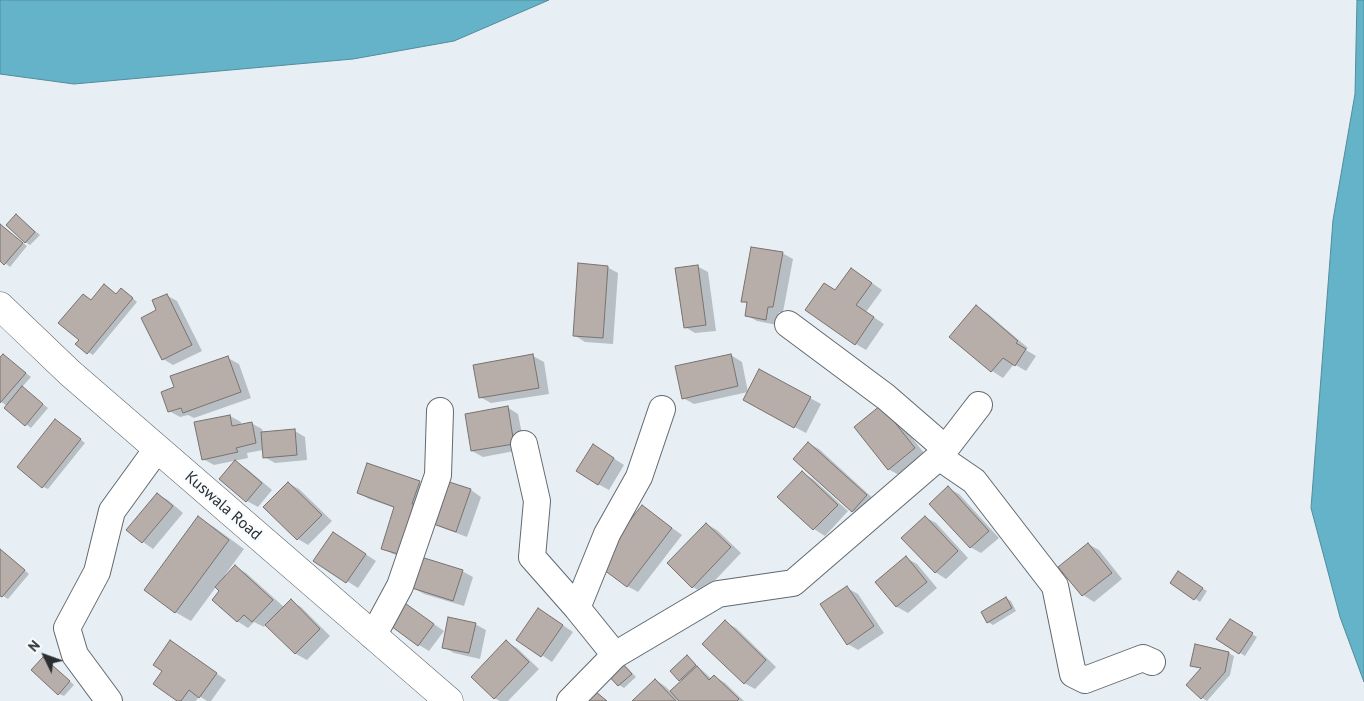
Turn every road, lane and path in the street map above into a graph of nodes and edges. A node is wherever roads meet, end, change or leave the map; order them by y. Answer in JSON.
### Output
{"nodes":[{"id":1,"x":0,"y":306,"type":"edge"},
{"id":2,"x":788,"y":324,"type":"dead end"},
{"id":3,"x":979,"y":405,"type":"dead end"},
{"id":4,"x":662,"y":409,"type":"dead end"},
{"id":5,"x":440,"y":411,"type":"dead end"},
{"id":6,"x":524,"y":444,"type":"dead end"},
{"id":7,"x":157,"y":449,"type":"junction"},
{"id":8,"x":942,"y":453,"type":"junction"},
{"id":9,"x":577,"y":608,"type":"junction"},
{"id":10,"x":374,"y":636,"type":"junction"},
{"id":11,"x":615,"y":655,"type":"junction"},
{"id":12,"x":1152,"y":662,"type":"dead end"},
{"id":13,"x":109,"y":701,"type":"edge"},
{"id":14,"x":449,"y":701,"type":"edge"},
{"id":15,"x":570,"y":701,"type":"edge"}],
"edges":[{"from":1,"to":7,"type":"street","name":"Kuswala Road"},
{"from":2,"to":8,"type":"street"},
{"from":3,"to":8,"type":"street"},
{"from":4,"to":9,"type":"street"},
{"from":5,"to":10,"type":"street"},
{"from":6,"to":9,"type":"street"},
{"from":7,"to":10,"type":"street","name":"Kuswala Road"},
{"from":7,"to":13,"type":"street"},
{"from":8,"to":11,"type":"street"},
{"from":8,"to":12,"type":"street"},
{"from":9,"to":11,"type":"street"},
{"from":10,"to":14,"type":"street","name":"Kuswala Road"},
{"from":11,"to":15,"type":"street"}]}
